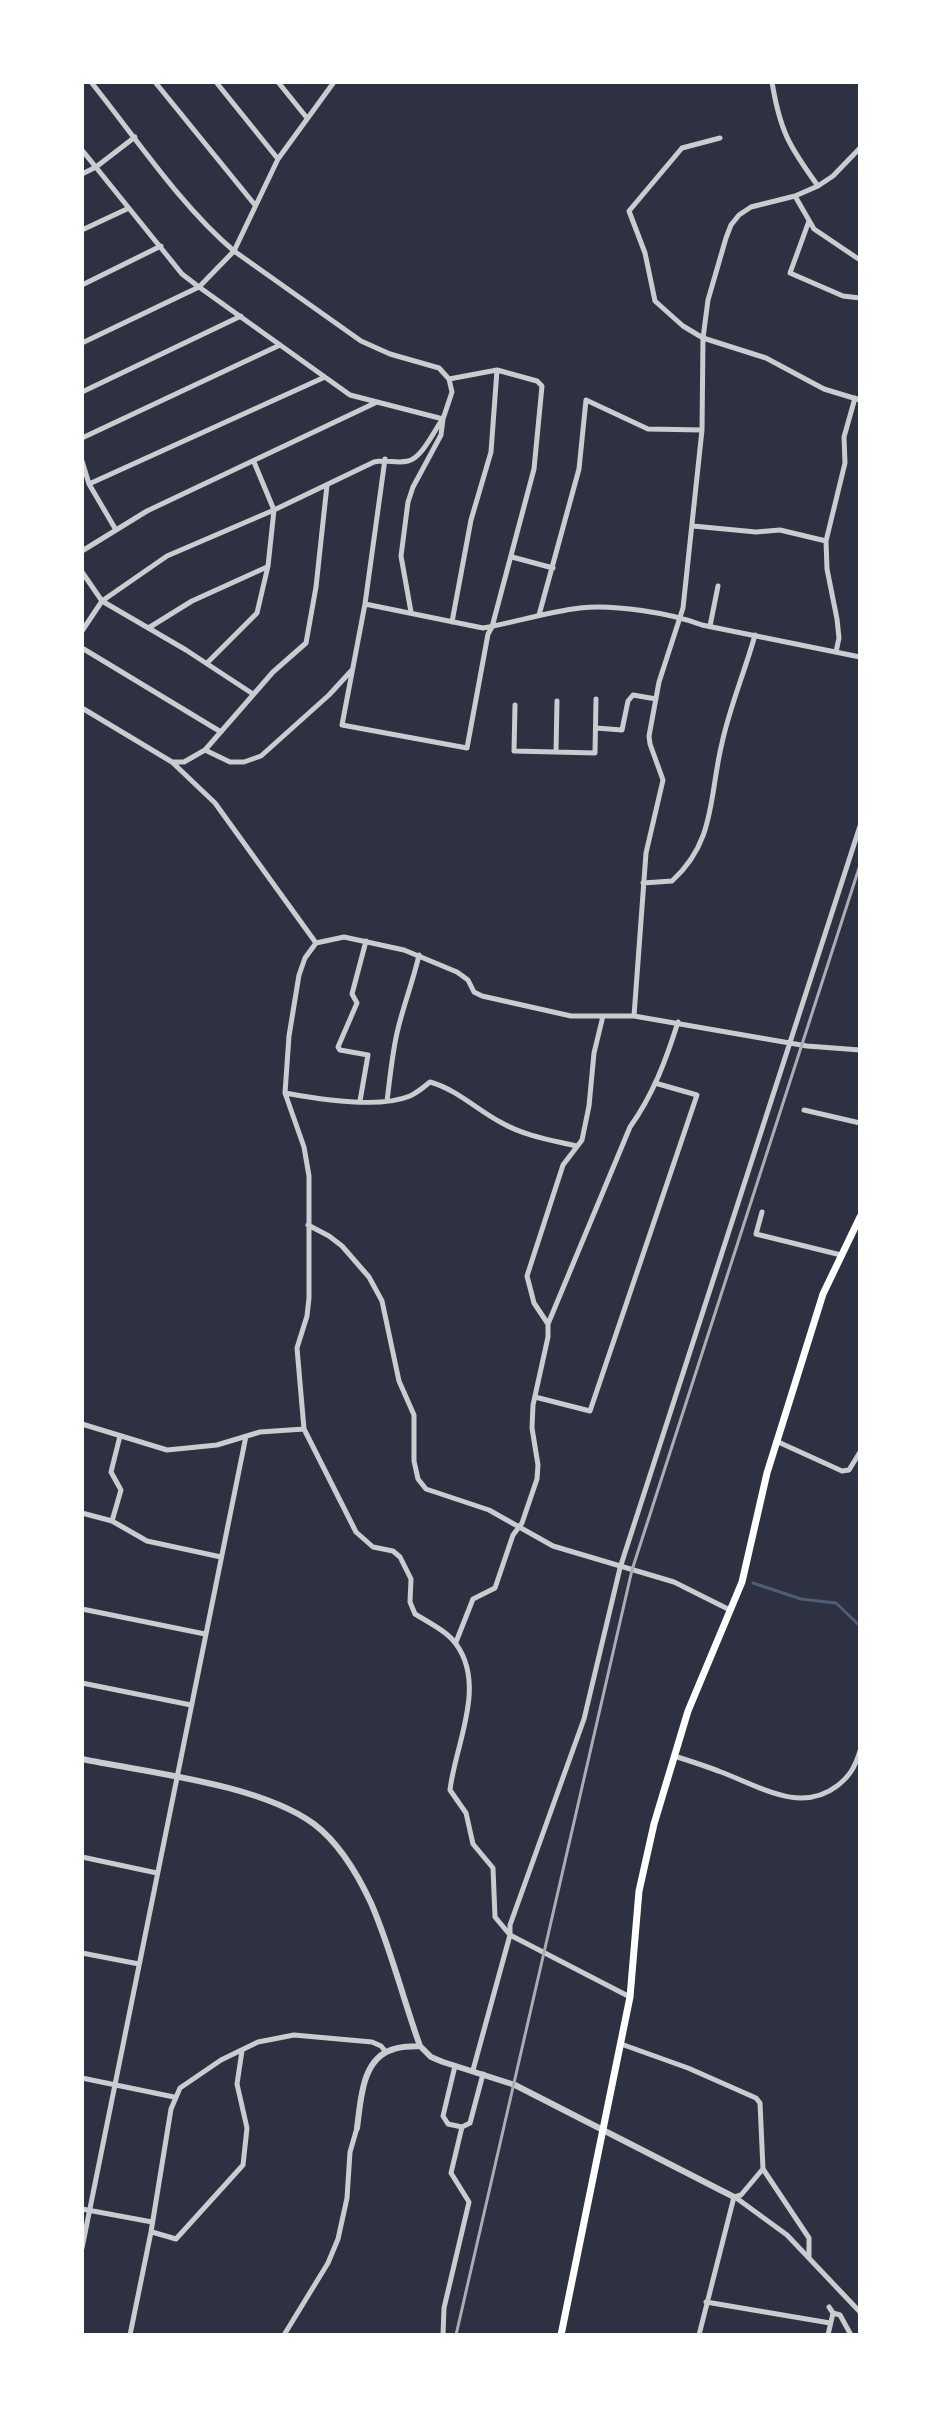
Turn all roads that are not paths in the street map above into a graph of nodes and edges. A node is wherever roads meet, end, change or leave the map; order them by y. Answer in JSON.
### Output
{"nodes":[{"id":1,"x":91,"y":82,"type":"edge"},
{"id":2,"x":155,"y":82,"type":"edge"},
{"id":3,"x":216,"y":82,"type":"edge"},
{"id":4,"x":278,"y":82,"type":"edge"},
{"id":5,"x":334,"y":82,"type":"edge"},
{"id":6,"x":772,"y":82,"type":"edge"},
{"id":7,"x":307,"y":118,"type":"junction"},
{"id":8,"x":135,"y":137,"type":"junction"},
{"id":9,"x":720,"y":138,"type":"dead end"},
{"id":10,"x":860,"y":148,"type":"edge"},
{"id":11,"x":82,"y":150,"type":"edge"},
{"id":12,"x":278,"y":159,"type":"junction"},
{"id":13,"x":96,"y":167,"type":"junction"},
{"id":14,"x":82,"y":174,"type":"edge"},
{"id":15,"x":818,"y":186,"type":"junction"},
{"id":16,"x":795,"y":196,"type":"junction"},
{"id":17,"x":255,"y":205,"type":"junction"},
{"id":18,"x":129,"y":208,"type":"junction"},
{"id":19,"x":809,"y":221,"type":"junction"},
{"id":20,"x":82,"y":230,"type":"edge"},
{"id":21,"x":161,"y":246,"type":"junction"},
{"id":22,"x":234,"y":251,"type":"junction"},
{"id":23,"x":860,"y":260,"type":"edge"},
{"id":24,"x":82,"y":285,"type":"edge"},
{"id":25,"x":199,"y":287,"type":"junction"},
{"id":26,"x":860,"y":298,"type":"edge"},
{"id":27,"x":241,"y":316,"type":"junction"},
{"id":28,"x":703,"y":338,"type":"junction"},
{"id":29,"x":82,"y":343,"type":"edge"},
{"id":30,"x":280,"y":345,"type":"junction"},
{"id":31,"x":497,"y":370,"type":"junction"},
{"id":32,"x":325,"y":377,"type":"junction"},
{"id":33,"x":449,"y":379,"type":"junction"},
{"id":34,"x":82,"y":392,"type":"edge"},
{"id":35,"x":858,"y":399,"type":"edge"},
{"id":36,"x":376,"y":403,"type":"junction"},
{"id":37,"x":443,"y":419,"type":"junction"},
{"id":38,"x":702,"y":430,"type":"junction"},
{"id":39,"x":82,"y":438,"type":"edge"},
{"id":40,"x":385,"y":459,"type":"junction"},
{"id":41,"x":82,"y":461,"type":"edge"},
{"id":42,"x":254,"y":462,"type":"junction"},
{"id":43,"x":89,"y":484,"type":"junction"},
{"id":44,"x":328,"y":484,"type":"junction"},
{"id":45,"x":274,"y":510,"type":"junction"},
{"id":46,"x":693,"y":526,"type":"junction"},
{"id":47,"x":116,"y":530,"type":"junction"},
{"id":48,"x":826,"y":541,"type":"junction"},
{"id":49,"x":82,"y":551,"type":"edge"},
{"id":50,"x":512,"y":557,"type":"junction"},
{"id":51,"x":268,"y":566,"type":"junction"},
{"id":52,"x":553,"y":568,"type":"junction"},
{"id":53,"x":82,"y":572,"type":"edge"},
{"id":54,"x":718,"y":586,"type":"dead end"},
{"id":55,"x":102,"y":601,"type":"junction"},
{"id":56,"x":365,"y":604,"type":"junction"},
{"id":57,"x":411,"y":612,"type":"junction"},
{"id":58,"x":539,"y":615,"type":"junction"},
{"id":59,"x":681,"y":617,"type":"junction"},
{"id":60,"x":452,"y":622,"type":"junction"},
{"id":61,"x":710,"y":626,"type":"junction"},
{"id":62,"x":150,"y":627,"type":"junction"},
{"id":63,"x":492,"y":627,"type":"junction"},
{"id":64,"x":82,"y":631,"type":"edge"},
{"id":65,"x":755,"y":635,"type":"junction"},
{"id":66,"x":860,"y":646,"type":"edge"},
{"id":67,"x":82,"y":648,"type":"edge"},
{"id":68,"x":836,"y":652,"type":"junction"},
{"id":69,"x":859,"y":656,"type":"edge"},
{"id":70,"x":207,"y":663,"type":"junction"},
{"id":71,"x":351,"y":670,"type":"junction"},
{"id":72,"x":253,"y":694,"type":"junction"},
{"id":73,"x":596,"y":699,"type":"dead end"},
{"id":74,"x":656,"y":699,"type":"junction"},
{"id":75,"x":557,"y":701,"type":"dead end"},
{"id":76,"x":515,"y":705,"type":"dead end"},
{"id":77,"x":82,"y":708,"type":"edge"},
{"id":78,"x":596,"y":728,"type":"junction"},
{"id":79,"x":221,"y":732,"type":"junction"},
{"id":80,"x":205,"y":750,"type":"junction"},
{"id":81,"x":556,"y":752,"type":"junction"},
{"id":82,"x":172,"y":762,"type":"junction"},
{"id":83,"x":860,"y":826,"type":"edge"},
{"id":84,"x":643,"y":883,"type":"junction"},
{"id":85,"x":366,"y":941,"type":"junction"},
{"id":86,"x":316,"y":943,"type":"junction"},
{"id":87,"x":419,"y":955,"type":"junction"},
{"id":88,"x":603,"y":1016,"type":"junction"},
{"id":89,"x":634,"y":1016,"type":"junction"},
{"id":90,"x":678,"y":1022,"type":"junction"},
{"id":91,"x":791,"y":1042,"type":"junction"},
{"id":92,"x":860,"y":1050,"type":"edge"},
{"id":93,"x":655,"y":1083,"type":"junction"},
{"id":94,"x":285,"y":1093,"type":"junction"},
{"id":95,"x":360,"y":1101,"type":"junction"},
{"id":96,"x":387,"y":1101,"type":"junction"},
{"id":97,"x":804,"y":1110,"type":"dead end"},
{"id":98,"x":860,"y":1123,"type":"edge"},
{"id":99,"x":576,"y":1146,"type":"junction"},
{"id":100,"x":762,"y":1212,"type":"dead end"},
{"id":101,"x":860,"y":1217,"type":"edge"},
{"id":102,"x":308,"y":1225,"type":"junction"},
{"id":103,"x":841,"y":1255,"type":"junction"},
{"id":104,"x":548,"y":1324,"type":"junction"},
{"id":105,"x":535,"y":1397,"type":"junction"},
{"id":106,"x":82,"y":1424,"type":"edge"},
{"id":107,"x":304,"y":1429,"type":"junction"},
{"id":108,"x":120,"y":1436,"type":"junction"},
{"id":109,"x":246,"y":1436,"type":"junction"},
{"id":110,"x":776,"y":1441,"type":"junction"},
{"id":111,"x":860,"y":1452,"type":"edge"},
{"id":112,"x":82,"y":1513,"type":"edge"},
{"id":113,"x":112,"y":1521,"type":"junction"},
{"id":114,"x":518,"y":1528,"type":"junction"},
{"id":115,"x":221,"y":1557,"type":"junction"},
{"id":116,"x":620,"y":1568,"type":"junction"},
{"id":117,"x":82,"y":1609,"type":"edge"},
{"id":118,"x":732,"y":1611,"type":"junction"},
{"id":119,"x":205,"y":1634,"type":"junction"},
{"id":120,"x":456,"y":1642,"type":"junction"},
{"id":121,"x":82,"y":1683,"type":"edge"},
{"id":122,"x":191,"y":1705,"type":"junction"},
{"id":123,"x":860,"y":1751,"type":"edge"},
{"id":124,"x":674,"y":1756,"type":"junction"},
{"id":125,"x":82,"y":1759,"type":"edge"},
{"id":126,"x":176,"y":1778,"type":"junction"},
{"id":127,"x":82,"y":1857,"type":"edge"},
{"id":128,"x":157,"y":1873,"type":"junction"},
{"id":129,"x":510,"y":1935,"type":"junction"},
{"id":130,"x":82,"y":1953,"type":"edge"},
{"id":131,"x":139,"y":1964,"type":"junction"},
{"id":132,"x":630,"y":1997,"type":"junction"},
{"id":133,"x":621,"y":2044,"type":"junction"},
{"id":134,"x":420,"y":2046,"type":"junction"},
{"id":135,"x":242,"y":2050,"type":"junction"},
{"id":136,"x":386,"y":2052,"type":"junction"},
{"id":137,"x":455,"y":2066,"type":"junction"},
{"id":138,"x":473,"y":2070,"type":"junction"},
{"id":139,"x":484,"y":2073,"type":"junction"},
{"id":140,"x":82,"y":2078,"type":"edge"},
{"id":141,"x":115,"y":2085,"type":"junction"},
{"id":142,"x":174,"y":2097,"type":"junction"},
{"id":143,"x":462,"y":2127,"type":"junction"},
{"id":144,"x":357,"y":2128,"type":"joint"},
{"id":145,"x":604,"y":2131,"type":"junction"},
{"id":146,"x":763,"y":2169,"type":"junction"},
{"id":147,"x":734,"y":2197,"type":"junction"},
{"id":148,"x":82,"y":2209,"type":"edge"},
{"id":149,"x":89,"y":2210,"type":"junction"},
{"id":150,"x":152,"y":2222,"type":"junction"},
{"id":151,"x":151,"y":2232,"type":"junction"},
{"id":152,"x":82,"y":2248,"type":"edge"},
{"id":153,"x":809,"y":2257,"type":"junction"},
{"id":154,"x":706,"y":2302,"type":"junction"},
{"id":155,"x":860,"y":2312,"type":"edge"},
{"id":156,"x":830,"y":2323,"type":"junction"},
{"id":157,"x":130,"y":2335,"type":"edge"},
{"id":158,"x":284,"y":2335,"type":"edge"},
{"id":159,"x":443,"y":2335,"type":"edge"},
{"id":160,"x":561,"y":2335,"type":"edge"},
{"id":161,"x":699,"y":2335,"type":"edge"},
{"id":162,"x":828,"y":2335,"type":"edge"},
{"id":163,"x":851,"y":2335,"type":"edge"}],
"edges":[{"from":1,"to":8,"type":"street"},
{"from":2,"to":17,"type":"street"},
{"from":3,"to":12,"type":"street"},
{"from":4,"to":7,"type":"street"},
{"from":5,"to":7,"type":"street"},
{"from":6,"to":15,"type":"street"},
{"from":7,"to":12,"type":"street"},
{"from":8,"to":13,"type":"street"},
{"from":8,"to":22,"type":"street"},
{"from":9,"to":28,"type":"street"},
{"from":10,"to":15,"type":"street"},
{"from":11,"to":13,"type":"street"},
{"from":12,"to":17,"type":"street"},
{"from":13,"to":14,"type":"street"},
{"from":13,"to":18,"type":"street"},
{"from":15,"to":16,"type":"street"},
{"from":16,"to":19,"type":"street"},
{"from":16,"to":28,"type":"street"},
{"from":17,"to":22,"type":"street"},
{"from":18,"to":20,"type":"street"},
{"from":18,"to":21,"type":"street"},
{"from":19,"to":23,"type":"street"},
{"from":19,"to":26,"type":"street"},
{"from":21,"to":24,"type":"street"},
{"from":21,"to":25,"type":"street"},
{"from":22,"to":25,"type":"street"},
{"from":22,"to":33,"type":"street"},
{"from":25,"to":27,"type":"street"},
{"from":25,"to":29,"type":"street"},
{"from":27,"to":30,"type":"street"},
{"from":27,"to":34,"type":"street"},
{"from":28,"to":35,"type":"street"},
{"from":28,"to":38,"type":"street"},
{"from":30,"to":32,"type":"street"},
{"from":30,"to":39,"type":"street"},
{"from":31,"to":33,"type":"street"},
{"from":31,"to":50,"type":"street"},
{"from":31,"to":60,"type":"street"},
{"from":32,"to":36,"type":"street"},
{"from":32,"to":43,"type":"street"},
{"from":33,"to":37,"type":"street"},
{"from":35,"to":48,"type":"street"},
{"from":36,"to":37,"type":"street"},
{"from":36,"to":42,"type":"street"},
{"from":37,"to":40,"type":"street"},
{"from":37,"to":57,"type":"street"},
{"from":38,"to":46,"type":"street"},
{"from":38,"to":52,"type":"street"},
{"from":40,"to":44,"type":"street"},
{"from":40,"to":56,"type":"street"},
{"from":41,"to":43,"type":"street"},
{"from":42,"to":45,"type":"street"},
{"from":42,"to":47,"type":"street"},
{"from":43,"to":47,"type":"street"},
{"from":44,"to":45,"type":"street"},
{"from":44,"to":72,"type":"street"},
{"from":45,"to":51,"type":"street"},
{"from":45,"to":55,"type":"street"},
{"from":46,"to":48,"type":"street"},
{"from":46,"to":59,"type":"street"},
{"from":47,"to":49,"type":"street"},
{"from":48,"to":68,"type":"street"},
{"from":50,"to":52,"type":"street"},
{"from":50,"to":63,"type":"street"},
{"from":51,"to":62,"type":"street"},
{"from":51,"to":70,"type":"street"},
{"from":52,"to":58,"type":"street"},
{"from":53,"to":55,"type":"street"},
{"from":54,"to":61,"type":"street"},
{"from":55,"to":62,"type":"street"},
{"from":55,"to":64,"type":"street"},
{"from":56,"to":57,"type":"street"},
{"from":56,"to":71,"type":"street"},
{"from":57,"to":60,"type":"street"},
{"from":58,"to":59,"type":"street"},
{"from":58,"to":63,"type":"street"},
{"from":59,"to":61,"type":"street"},
{"from":59,"to":74,"type":"street"},
{"from":60,"to":63,"type":"street"},
{"from":61,"to":65,"type":"street"},
{"from":62,"to":70,"type":"street"},
{"from":63,"to":71,"type":"street"},
{"from":65,"to":68,"type":"street"},
{"from":65,"to":84,"type":"street"},
{"from":66,"to":69,"type":"street"},
{"from":67,"to":79,"type":"street"},
{"from":68,"to":69,"type":"street"},
{"from":70,"to":72,"type":"street"},
{"from":71,"to":80,"type":"street"},
{"from":72,"to":79,"type":"street"},
{"from":73,"to":78,"type":"street"},
{"from":74,"to":78,"type":"street"},
{"from":74,"to":84,"type":"street"},
{"from":75,"to":81,"type":"street"},
{"from":76,"to":81,"type":"street"},
{"from":77,"to":82,"type":"street"},
{"from":78,"to":81,"type":"street"},
{"from":79,"to":80,"type":"street"},
{"from":80,"to":82,"type":"street"},
{"from":82,"to":86,"type":"street"},
{"from":83,"to":91,"type":"street"},
{"from":84,"to":89,"type":"street"},
{"from":85,"to":86,"type":"street"},
{"from":85,"to":87,"type":"street"},
{"from":85,"to":95,"type":"street"},
{"from":86,"to":94,"type":"street"},
{"from":87,"to":88,"type":"street"},
{"from":87,"to":96,"type":"street"},
{"from":88,"to":89,"type":"street"},
{"from":88,"to":99,"type":"street"},
{"from":89,"to":90,"type":"street"},
{"from":90,"to":91,"type":"street"},
{"from":90,"to":93,"type":"street"},
{"from":91,"to":92,"type":"street"},
{"from":91,"to":116,"type":"street"},
{"from":93,"to":104,"type":"street"},
{"from":93,"to":105,"type":"street"},
{"from":94,"to":95,"type":"street"},
{"from":94,"to":102,"type":"street"},
{"from":95,"to":96,"type":"street"},
{"from":96,"to":99,"type":"street"},
{"from":97,"to":98,"type":"street"},
{"from":99,"to":104,"type":"street"},
{"from":100,"to":103,"type":"street"},
{"from":101,"to":103,"type":"main road"},
{"from":102,"to":107,"type":"street"},
{"from":102,"to":114,"type":"street"},
{"from":103,"to":110,"type":"main road"},
{"from":104,"to":105,"type":"street"},
{"from":105,"to":114,"type":"street"},
{"from":106,"to":108,"type":"street"},
{"from":107,"to":109,"type":"street"},
{"from":107,"to":120,"type":"street"},
{"from":108,"to":109,"type":"street"},
{"from":108,"to":113,"type":"street"},
{"from":109,"to":115,"type":"street"},
{"from":110,"to":111,"type":"street"},
{"from":110,"to":118,"type":"main road"},
{"from":112,"to":113,"type":"street"},
{"from":113,"to":115,"type":"street"},
{"from":114,"to":116,"type":"street"},
{"from":114,"to":120,"type":"street"},
{"from":115,"to":119,"type":"street"},
{"from":116,"to":118,"type":"street"},
{"from":116,"to":129,"type":"street"},
{"from":117,"to":119,"type":"street"},
{"from":118,"to":124,"type":"main road"},
{"from":119,"to":122,"type":"street"},
{"from":120,"to":129,"type":"street"},
{"from":121,"to":122,"type":"street"},
{"from":122,"to":126,"type":"street"},
{"from":123,"to":124,"type":"street"},
{"from":124,"to":132,"type":"main road"},
{"from":125,"to":126,"type":"street"},
{"from":126,"to":128,"type":"street"},
{"from":126,"to":134,"type":"street"},
{"from":127,"to":128,"type":"street"},
{"from":128,"to":131,"type":"street"},
{"from":129,"to":132,"type":"street"},
{"from":129,"to":138,"type":"street"},
{"from":130,"to":131,"type":"street"},
{"from":131,"to":141,"type":"street"},
{"from":132,"to":133,"type":"main road"},
{"from":133,"to":145,"type":"main road"},
{"from":133,"to":146,"type":"street"},
{"from":134,"to":136,"type":"street"},
{"from":134,"to":137,"type":"street"},
{"from":135,"to":136,"type":"street"},
{"from":135,"to":142,"type":"street"},
{"from":135,"to":151,"type":"street"},
{"from":136,"to":144,"type":"street"},
{"from":137,"to":138,"type":"street"},
{"from":137,"to":143,"type":"street"},
{"from":138,"to":139,"type":"street"},
{"from":139,"to":143,"type":"street"},
{"from":139,"to":145,"type":"street"},
{"from":140,"to":141,"type":"street"},
{"from":141,"to":142,"type":"street"},
{"from":141,"to":149,"type":"street"},
{"from":142,"to":150,"type":"street"},
{"from":143,"to":159,"type":"street"},
{"from":144,"to":158,"type":"street"},
{"from":145,"to":147,"type":"street"},
{"from":145,"to":160,"type":"main road"},
{"from":146,"to":147,"type":"street"},
{"from":146,"to":153,"type":"street"},
{"from":147,"to":153,"type":"street"},
{"from":147,"to":154,"type":"street"},
{"from":148,"to":149,"type":"street"},
{"from":149,"to":150,"type":"street"},
{"from":149,"to":152,"type":"street"},
{"from":150,"to":151,"type":"street"},
{"from":151,"to":157,"type":"street"},
{"from":153,"to":155,"type":"street"},
{"from":154,"to":156,"type":"street"},
{"from":154,"to":161,"type":"street"},
{"from":156,"to":162,"type":"street"},
{"from":156,"to":163,"type":"street"}]}
